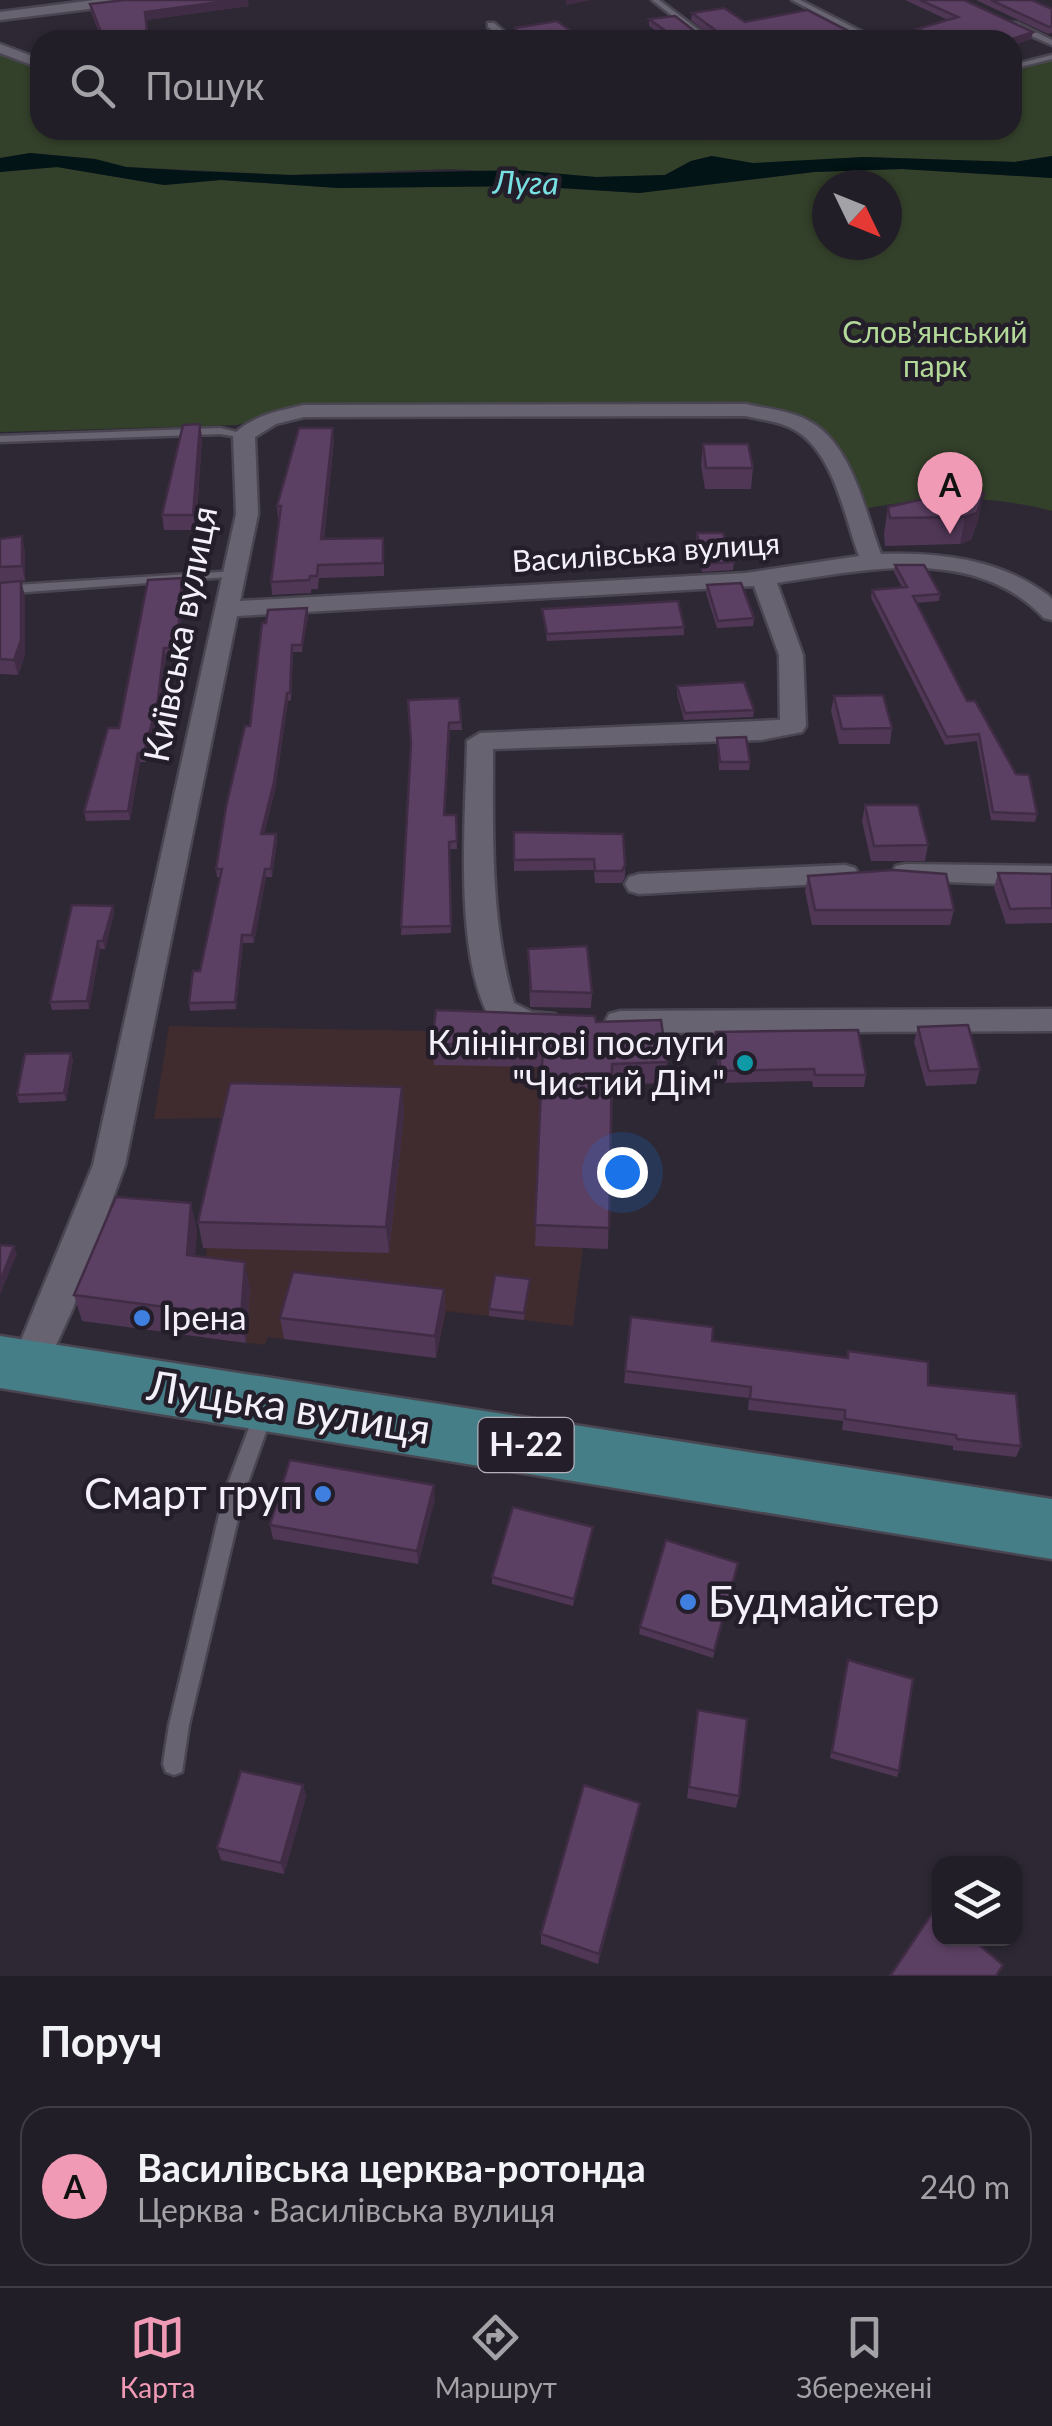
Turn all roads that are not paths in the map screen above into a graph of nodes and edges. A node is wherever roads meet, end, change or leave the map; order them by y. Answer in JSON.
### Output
{"nodes":[{"id":1,"x":129,"y":0,"type":"edge"},
{"id":2,"x":656,"y":0,"type":"edge"},
{"id":3,"x":795,"y":0,"type":"edge"},
{"id":4,"x":0,"y":16,"type":"edge"},
{"id":5,"x":1006,"y":22,"type":"edge"},
{"id":6,"x":491,"y":26,"type":"dead end"},
{"id":7,"x":496,"y":30,"type":"edge"},
{"id":8,"x":695,"y":30,"type":"edge"},
{"id":9,"x":854,"y":30,"type":"edge"},
{"id":10,"x":1052,"y":43,"type":"edge"},
{"id":11,"x":0,"y":48,"type":"edge"},
{"id":12,"x":1052,"y":58,"type":"edge"},
{"id":13,"x":30,"y":60,"type":"edge"},
{"id":14,"x":1022,"y":66,"type":"edge"},
{"id":15,"x":244,"y":435,"type":"junction"},
{"id":16,"x":0,"y":439,"type":"edge"},
{"id":17,"x":871,"y":560,"type":"junction"},
{"id":18,"x":236,"y":574,"type":"junction"},
{"id":19,"x":763,"y":578,"type":"junction"},
{"id":20,"x":0,"y":590,"type":"edge"},
{"id":21,"x":230,"y":609,"type":"junction"},
{"id":22,"x":1052,"y":614,"type":"edge"},
{"id":23,"x":1052,"y":876,"type":"edge"},
{"id":24,"x":638,"y":884,"type":"dead end"},
{"id":25,"x":1052,"y":1020,"type":"edge"},
{"id":26,"x":14,"y":1363,"type":"edge"},
{"id":27,"x":267,"y":1403,"type":"junction"},
{"id":28,"x":1052,"y":1529,"type":"edge"},
{"id":29,"x":174,"y":1764,"type":"dead end"}],
"edges":[{"from":1,"to":4,"type":"street"},
{"from":2,"to":8,"type":"lane"},
{"from":3,"to":9,"type":"lane"},
{"from":5,"to":10,"type":"lane"},
{"from":6,"to":7,"type":"lane"},
{"from":11,"to":13,"type":"street"},
{"from":12,"to":14,"type":"lane"},
{"from":15,"to":16,"type":"lane"},
{"from":15,"to":17,"type":"street"},
{"from":15,"to":18,"type":"street","name":"Київська вулиця"},
{"from":17,"to":19,"type":"street","name":"Василівська вулиця"},
{"from":17,"to":22,"type":"street","name":"Василівська вулиця"},
{"from":18,"to":20,"type":"lane"},
{"from":18,"to":21,"type":"street","name":"Київська вулиця"},
{"from":19,"to":21,"type":"street","name":"Василівська вулиця"},
{"from":19,"to":25,"type":"street"},
{"from":21,"to":26,"type":"street","name":"Київська вулиця"},
{"from":23,"to":24,"type":"street"},
{"from":26,"to":27,"type":"main road","name":"Луцька вулиця","number":"Н-22"},
{"from":27,"to":28,"type":"main road","name":"Луцька вулиця","number":"Н-22"},
{"from":27,"to":29,"type":"lane"}]}
